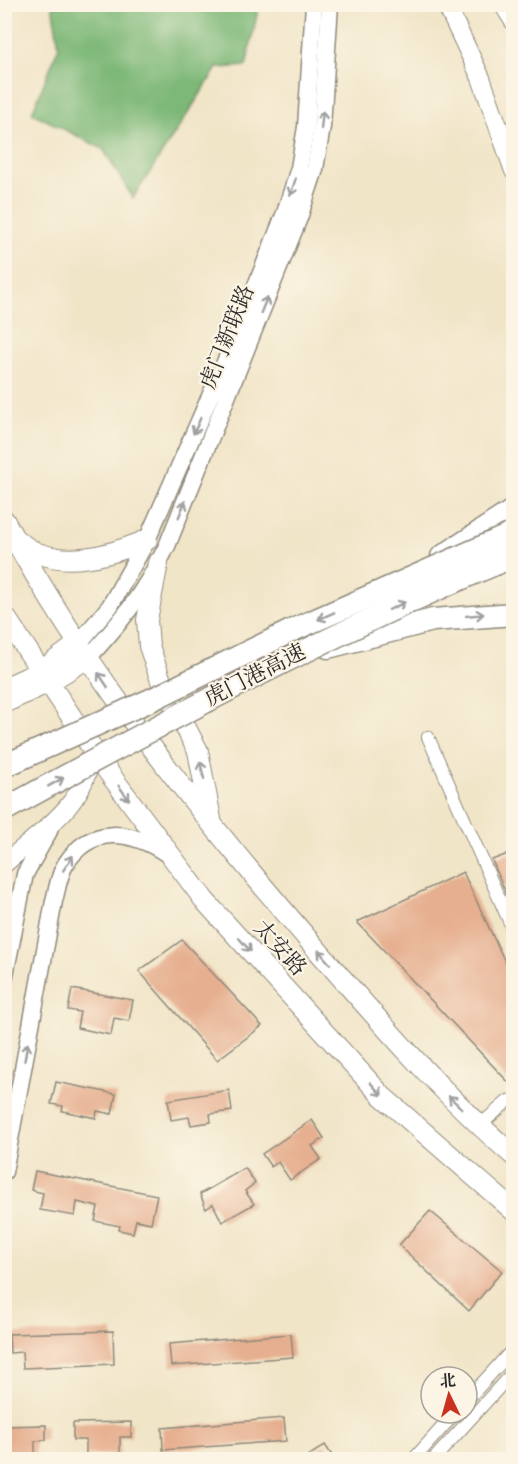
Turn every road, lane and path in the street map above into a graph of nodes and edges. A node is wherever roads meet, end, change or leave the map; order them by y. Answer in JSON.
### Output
{"nodes":[{"id":1,"x":314,"y":4,"type":"edge"},
{"id":2,"x":330,"y":4,"type":"edge"},
{"id":3,"x":446,"y":4,"type":"edge"},
{"id":4,"x":504,"y":4,"type":"edge"},
{"id":5,"x":513,"y":20,"type":"edge"},
{"id":6,"x":513,"y":171,"type":"edge"},
{"id":7,"x":513,"y":510,"type":"edge"},
{"id":8,"x":4,"y":520,"type":"edge"},
{"id":9,"x":513,"y":533,"type":"edge"},
{"id":10,"x":15,"y":540,"type":"junction"},
{"id":11,"x":147,"y":540,"type":"junction"},
{"id":12,"x":513,"y":556,"type":"edge"},
{"id":13,"x":159,"y":563,"type":"junction"},
{"id":14,"x":398,"y":583,"type":"junction"},
{"id":15,"x":513,"y":614,"type":"edge"},
{"id":16,"x":4,"y":615,"type":"edge"},
{"id":17,"x":83,"y":651,"type":"junction"},
{"id":18,"x":275,"y":664,"type":"junction"},
{"id":19,"x":45,"y":676,"type":"junction"},
{"id":20,"x":4,"y":688,"type":"edge"},
{"id":21,"x":4,"y":703,"type":"edge"},
{"id":22,"x":428,"y":737,"type":"dead end"},
{"id":23,"x":90,"y":745,"type":"junction"},
{"id":24,"x":4,"y":766,"type":"edge"},
{"id":25,"x":4,"y":810,"type":"edge"},
{"id":26,"x":62,"y":814,"type":"junction"},
{"id":27,"x":215,"y":827,"type":"junction"},
{"id":28,"x":172,"y":857,"type":"junction"},
{"id":29,"x":4,"y":864,"type":"edge"},
{"id":30,"x":513,"y":932,"type":"edge"},
{"id":31,"x":4,"y":980,"type":"edge"},
{"id":32,"x":513,"y":1100,"type":"edge"},
{"id":33,"x":479,"y":1126,"type":"junction"},
{"id":34,"x":513,"y":1156,"type":"edge"},
{"id":35,"x":4,"y":1172,"type":"edge"},
{"id":36,"x":513,"y":1211,"type":"edge"},
{"id":37,"x":513,"y":1348,"type":"edge"},
{"id":38,"x":513,"y":1371,"type":"edge"},
{"id":39,"x":479,"y":1386,"type":"edge"},
{"id":40,"x":444,"y":1425,"type":"edge"},
{"id":41,"x":413,"y":1460,"type":"edge"},
{"id":42,"x":433,"y":1460,"type":"edge"}],
"edges":[{"from":1,"to":11,"type":"street","name":"虎门新联路","one_way":true},
{"from":13,"to":2,"type":"street","name":"虎门新联路","one_way":true},
{"from":3,"to":6,"type":"main road"},
{"from":4,"to":5,"type":"main road"},
{"from":7,"to":14,"type":"highway","bridge":true},
{"from":8,"to":10,"type":"main road","name":"太安路"},
{"from":9,"to":14,"type":"highway","name":"虎门港高速","bridge":true},
{"from":10,"to":11,"type":"main road"},
{"from":10,"to":17,"type":"main road","name":"太安路"},
{"from":11,"to":17,"type":"street","name":"虎门新联路"},
{"from":18,"to":12,"type":"highway","name":"虎门港高速","one_way":true,"bridge":true},
{"from":13,"to":17,"type":"street","name":"虎门新联路"},
{"from":27,"to":13,"type":"main road","one_way":true},
{"from":14,"to":24,"type":"highway","name":"虎门港高速","one_way":true,"bridge":true},
{"from":18,"to":15,"type":"highway","one_way":true,"bridge":true},
{"from":16,"to":19,"type":"main road","name":"太安路"},
{"from":17,"to":19,"type":"main road"},
{"from":27,"to":17,"type":"main road","name":"太安路","one_way":true},
{"from":25,"to":18,"type":"highway","name":"虎门港高速","one_way":true,"bridge":true},
{"from":19,"to":20,"type":"main road"},
{"from":19,"to":21,"type":"main road"},
{"from":19,"to":23,"type":"main road","name":"太安路"},
{"from":22,"to":30,"type":"street"},
{"from":23,"to":26,"type":"main road"},
{"from":23,"to":28,"type":"main road","name":"太安路","one_way":true},
{"from":26,"to":29,"type":"main road"},
{"from":26,"to":31,"type":"street"},
{"from":33,"to":27,"type":"main road","name":"太安路","one_way":true},
{"from":35,"to":28,"type":"street","one_way":true},
{"from":28,"to":36,"type":"main road","name":"太安路","one_way":true},
{"from":32,"to":33,"type":"street"},
{"from":33,"to":34,"type":"main road","name":"太安路"},
{"from":37,"to":39,"type":"street"},
{"from":38,"to":42,"type":"street"},
{"from":40,"to":41,"type":"street"}]}
